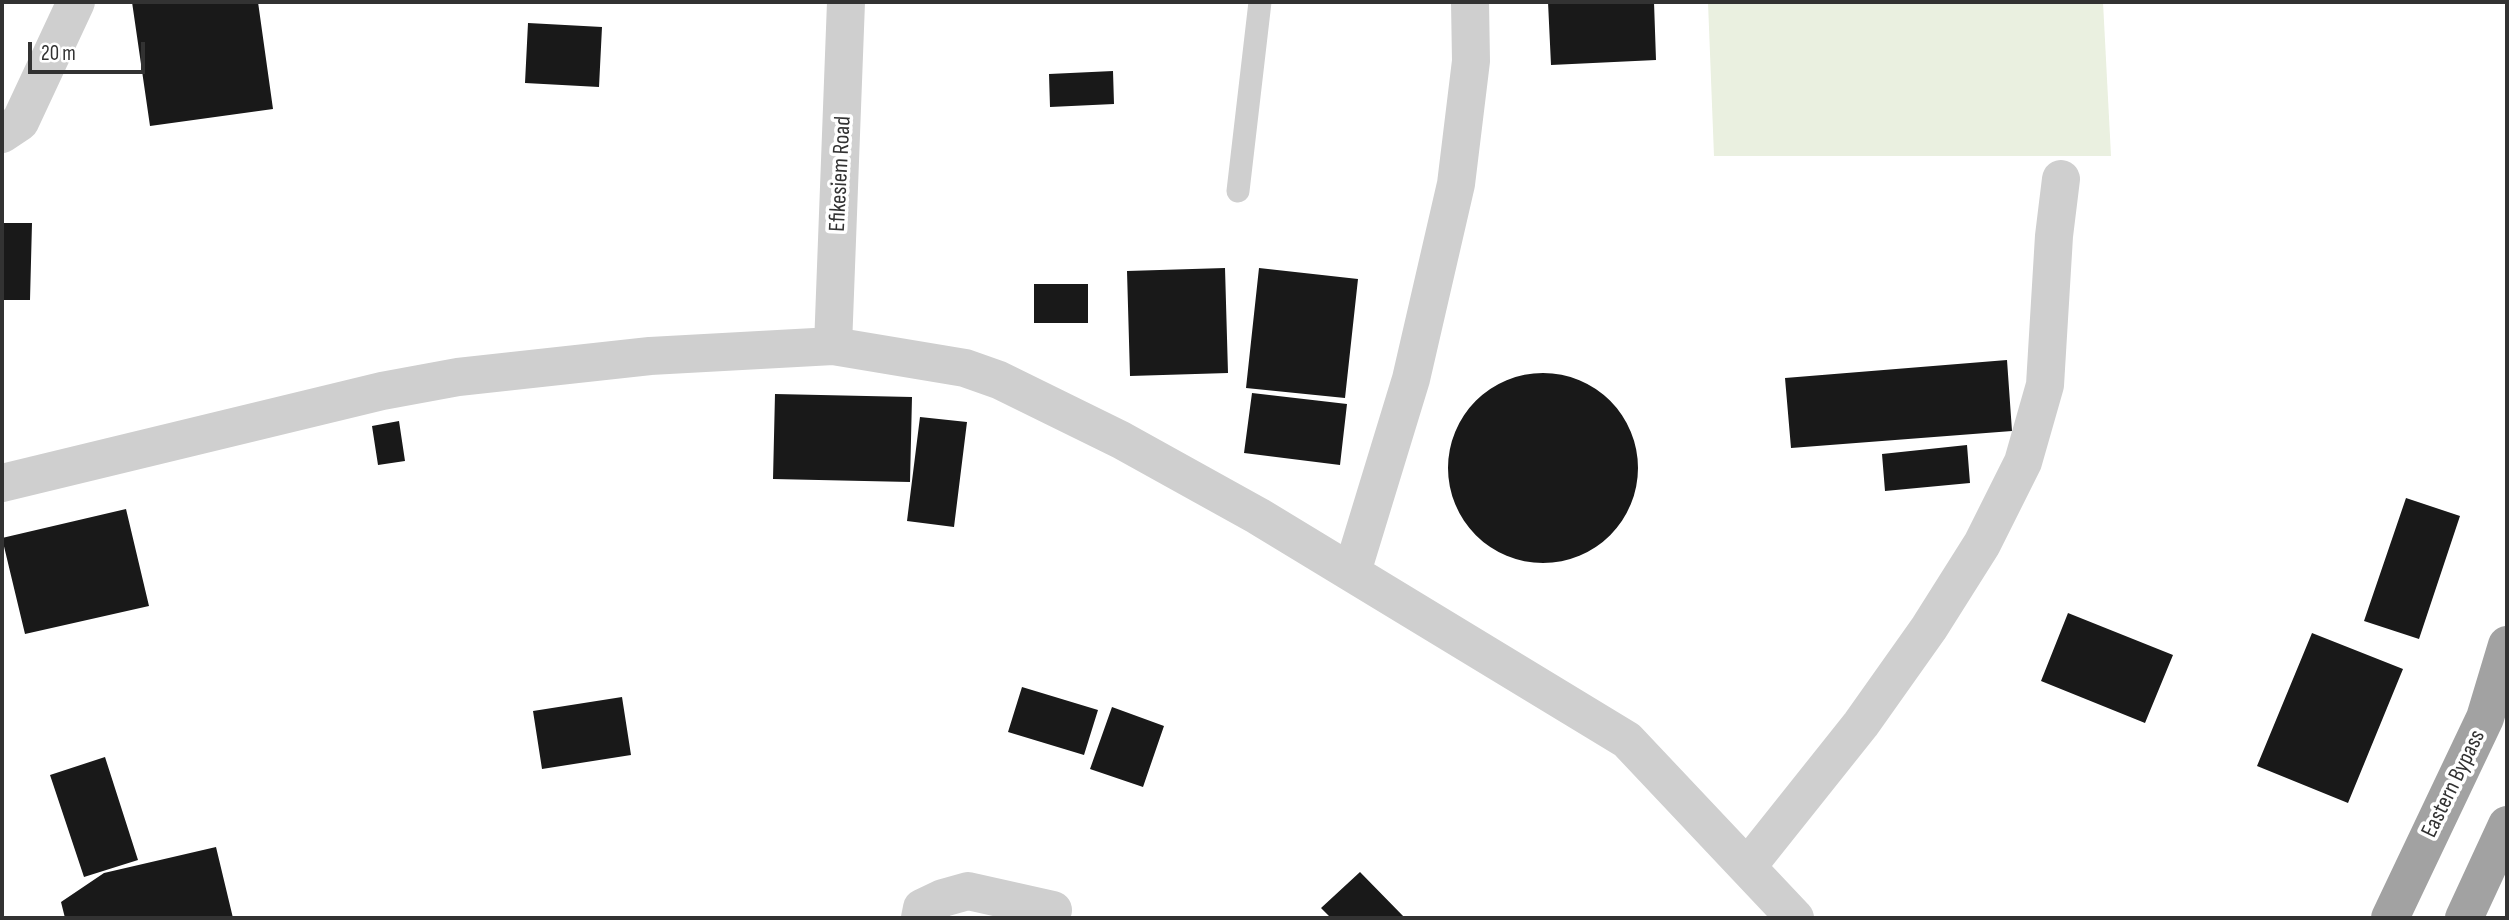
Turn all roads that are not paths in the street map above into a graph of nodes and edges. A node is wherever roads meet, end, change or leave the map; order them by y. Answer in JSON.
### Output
{"nodes":[{"id":1,"x":76,"y":2,"type":"edge"},
{"id":2,"x":846,"y":2,"type":"edge"},
{"id":3,"x":1260,"y":2,"type":"edge"},
{"id":4,"x":1470,"y":2,"type":"edge"},
{"id":5,"x":2,"y":134,"type":"edge"},
{"id":6,"x":2061,"y":179,"type":"dead end"},
{"id":7,"x":1238,"y":191,"type":"dead end"},
{"id":8,"x":833,"y":346,"type":"junction"},
{"id":9,"x":2,"y":483,"type":"edge"},
{"id":10,"x":1352,"y":572,"type":"junction"},
{"id":11,"x":2507,"y":645,"type":"edge"},
{"id":12,"x":2507,"y":825,"type":"edge"},
{"id":13,"x":1747,"y":867,"type":"junction"},
{"id":14,"x":1053,"y":910,"type":"dead end"},
{"id":15,"x":920,"y":918,"type":"edge"},
{"id":16,"x":1795,"y":918,"type":"edge"},
{"id":17,"x":2390,"y":918,"type":"edge"},
{"id":18,"x":2463,"y":918,"type":"edge"}],
"edges":[{"from":1,"to":5,"type":"street"},
{"from":2,"to":8,"type":"street","name":"Efikesiem Road"},
{"from":3,"to":7,"type":"lane"},
{"from":4,"to":10,"type":"street"},
{"from":6,"to":13,"type":"street"},
{"from":8,"to":9,"type":"street"},
{"from":8,"to":10,"type":"street"},
{"from":10,"to":13,"type":"street"},
{"from":11,"to":17,"type":"highway","name":"Eastern Bypass"},
{"from":12,"to":18,"type":"highway"},
{"from":13,"to":16,"type":"street"},
{"from":14,"to":15,"type":"street"}]}
